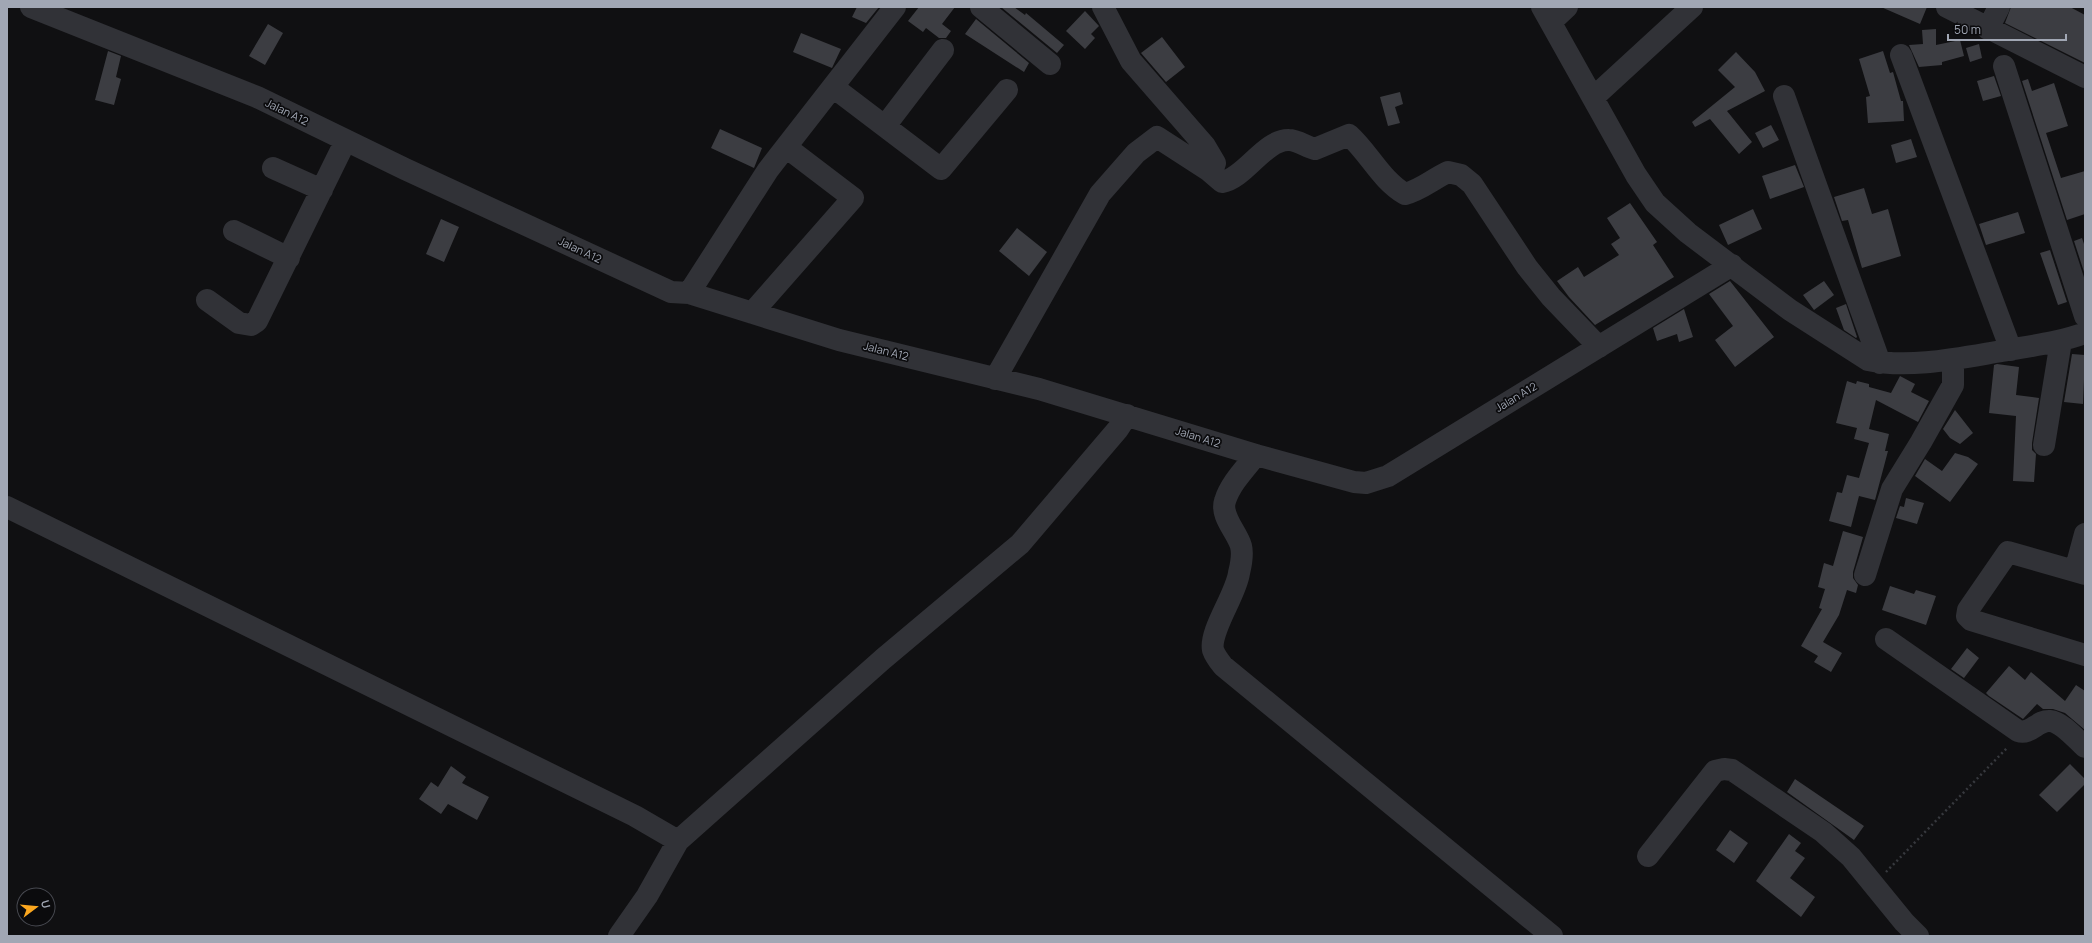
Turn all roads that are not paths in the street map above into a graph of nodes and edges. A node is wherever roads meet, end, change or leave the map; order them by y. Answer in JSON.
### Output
{"nodes":[{"id":1,"x":31,"y":7,"type":"edge"},
{"id":2,"x":895,"y":7,"type":"edge"},
{"id":3,"x":982,"y":7,"type":"edge"},
{"id":4,"x":1103,"y":7,"type":"edge"},
{"id":5,"x":1566,"y":7,"type":"edge"},
{"id":6,"x":1692,"y":7,"type":"edge"},
{"id":7,"x":1946,"y":7,"type":"edge"},
{"id":8,"x":1999,"y":7,"type":"edge"},
{"id":9,"x":1546,"y":15,"type":"edge"},
{"id":10,"x":1988,"y":29,"type":"junction"},
{"id":11,"x":944,"y":50,"type":"dead end"},
{"id":12,"x":1901,"y":55,"type":"dead end"},
{"id":13,"x":1050,"y":64,"type":"dead end"},
{"id":14,"x":2004,"y":66,"type":"dead end"},
{"id":15,"x":2085,"y":78,"type":"edge"},
{"id":16,"x":833,"y":87,"type":"junction"},
{"id":17,"x":1007,"y":90,"type":"dead end"},
{"id":18,"x":1784,"y":96,"type":"dead end"},
{"id":19,"x":1594,"y":97,"type":"junction"},
{"id":20,"x":885,"y":126,"type":"junction"},
{"id":21,"x":346,"y":140,"type":"junction"},
{"id":22,"x":786,"y":147,"type":"junction"},
{"id":23,"x":273,"y":168,"type":"dead end"},
{"id":24,"x":1208,"y":170,"type":"junction"},
{"id":25,"x":322,"y":190,"type":"junction"},
{"id":26,"x":234,"y":232,"type":"dead end"},
{"id":27,"x":289,"y":258,"type":"junction"},
{"id":28,"x":1732,"y":265,"type":"junction"},
{"id":29,"x":689,"y":292,"type":"junction"},
{"id":30,"x":207,"y":300,"type":"dead end"},
{"id":31,"x":752,"y":313,"type":"junction"},
{"id":32,"x":2085,"y":316,"type":"edge"},
{"id":33,"x":2085,"y":333,"type":"edge"},
{"id":34,"x":2061,"y":341,"type":"junction"},
{"id":35,"x":1599,"y":347,"type":"junction"},
{"id":36,"x":2011,"y":350,"type":"junction"},
{"id":37,"x":1953,"y":360,"type":"junction"},
{"id":38,"x":1880,"y":363,"type":"junction"},
{"id":39,"x":995,"y":379,"type":"junction"},
{"id":40,"x":1127,"y":415,"type":"junction"},
{"id":41,"x":2044,"y":445,"type":"dead end"},
{"id":42,"x":1256,"y":455,"type":"junction"},
{"id":43,"x":7,"y":508,"type":"edge"},
{"id":44,"x":2085,"y":534,"type":"edge"},
{"id":45,"x":2080,"y":573,"type":"edge"},
{"id":46,"x":1865,"y":575,"type":"dead end"},
{"id":47,"x":1886,"y":639,"type":"dead end"},
{"id":48,"x":2085,"y":655,"type":"edge"},
{"id":49,"x":2085,"y":747,"type":"edge"},
{"id":50,"x":678,"y":841,"type":"junction"},
{"id":51,"x":1648,"y":856,"type":"dead end"},
{"id":52,"x":619,"y":936,"type":"edge"},
{"id":53,"x":1552,"y":936,"type":"edge"},
{"id":54,"x":1918,"y":936,"type":"edge"}],
"edges":[{"from":1,"to":21,"type":"street","name":"Jalan A12"},
{"from":2,"to":16,"type":"street"},
{"from":3,"to":13,"type":"street"},
{"from":4,"to":24,"type":"street"},
{"from":5,"to":9,"type":"street"},
{"from":6,"to":19,"type":"street"},
{"from":7,"to":10,"type":"street"},
{"from":8,"to":10,"type":"street"},
{"from":9,"to":19,"type":"street"},
{"from":10,"to":15,"type":"street"},
{"from":11,"to":20,"type":"street"},
{"from":12,"to":36,"type":"street"},
{"from":14,"to":32,"type":"street"},
{"from":16,"to":20,"type":"street"},
{"from":16,"to":22,"type":"street"},
{"from":17,"to":20,"type":"street"},
{"from":18,"to":38,"type":"street"},
{"from":19,"to":28,"type":"street"},
{"from":21,"to":25,"type":"street"},
{"from":21,"to":29,"type":"street","name":"Jalan A12"},
{"from":22,"to":29,"type":"street"},
{"from":22,"to":31,"type":"street"},
{"from":23,"to":25,"type":"street"},
{"from":24,"to":35,"type":"street"},
{"from":24,"to":39,"type":"street"},
{"from":25,"to":27,"type":"street"},
{"from":26,"to":27,"type":"street"},
{"from":27,"to":30,"type":"street"},
{"from":28,"to":35,"type":"street","name":"Jalan A12"},
{"from":28,"to":38,"type":"street"},
{"from":29,"to":31,"type":"street","name":"Jalan A12"},
{"from":31,"to":39,"type":"street","name":"Jalan A12"},
{"from":33,"to":34,"type":"street"},
{"from":34,"to":36,"type":"street"},
{"from":34,"to":41,"type":"street"},
{"from":35,"to":42,"type":"street","name":"Jalan A12"},
{"from":36,"to":37,"type":"street"},
{"from":37,"to":38,"type":"street"},
{"from":37,"to":46,"type":"street"},
{"from":39,"to":40,"type":"street","name":"Jalan A12"},
{"from":40,"to":42,"type":"street","name":"Jalan A12"},
{"from":40,"to":50,"type":"street"},
{"from":42,"to":53,"type":"street"},
{"from":43,"to":50,"type":"street"},
{"from":44,"to":45,"type":"street"},
{"from":45,"to":48,"type":"street"},
{"from":47,"to":49,"type":"street"},
{"from":50,"to":52,"type":"street"},
{"from":51,"to":54,"type":"street"}]}
